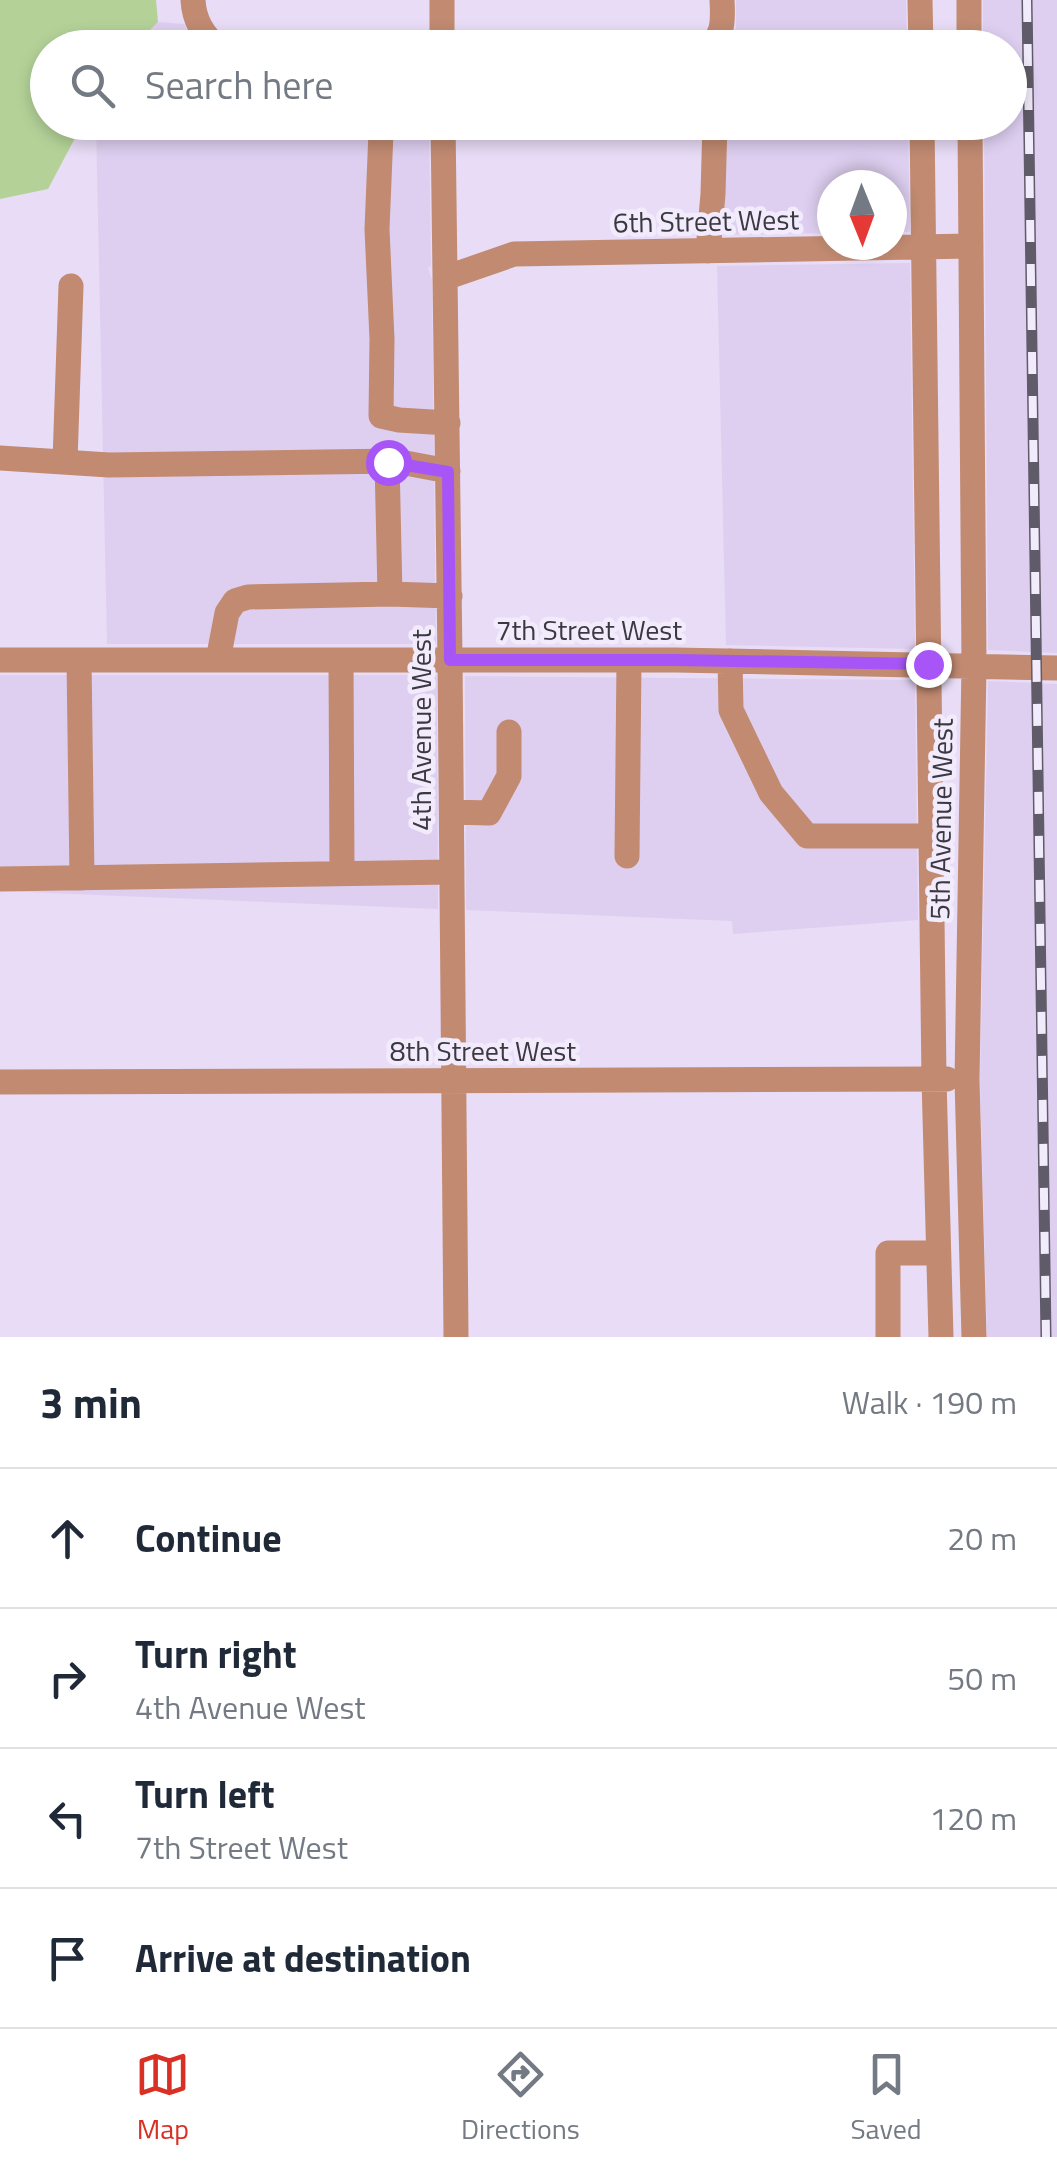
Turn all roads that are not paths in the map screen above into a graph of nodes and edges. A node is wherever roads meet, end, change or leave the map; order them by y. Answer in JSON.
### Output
{"nodes":[{"id":1,"x":193,"y":0,"type":"edge"},
{"id":2,"x":442,"y":0,"type":"edge"},
{"id":3,"x":722,"y":0,"type":"edge"},
{"id":4,"x":920,"y":0,"type":"edge"},
{"id":5,"x":969,"y":0,"type":"edge"},
{"id":6,"x":202,"y":30,"type":"edge"},
{"id":7,"x":442,"y":30,"type":"edge"},
{"id":8,"x":720,"y":30,"type":"edge"},
{"id":9,"x":921,"y":30,"type":"edge"},
{"id":10,"x":970,"y":30,"type":"edge"},
{"id":11,"x":381,"y":140,"type":"edge"},
{"id":12,"x":443,"y":140,"type":"edge"},
{"id":13,"x":714,"y":140,"type":"edge"},
{"id":14,"x":922,"y":140,"type":"edge"},
{"id":15,"x":970,"y":140,"type":"edge"},
{"id":16,"x":971,"y":246,"type":"junction"},
{"id":17,"x":924,"y":247,"type":"junction"},
{"id":18,"x":708,"y":250,"type":"junction"},
{"id":19,"x":446,"y":278,"type":"junction"},
{"id":20,"x":71,"y":286,"type":"dead end"},
{"id":21,"x":448,"y":423,"type":"junction"},
{"id":22,"x":0,"y":458,"type":"edge"},
{"id":23,"x":65,"y":461,"type":"junction"},
{"id":24,"x":388,"y":462,"type":"junction"},
{"id":25,"x":448,"y":472,"type":"junction"},
{"id":26,"x":390,"y":594,"type":"junction"},
{"id":27,"x":450,"y":596,"type":"junction"},
{"id":28,"x":0,"y":660,"type":"edge"},
{"id":29,"x":79,"y":660,"type":"junction"},
{"id":30,"x":218,"y":660,"type":"junction"},
{"id":31,"x":341,"y":660,"type":"junction"},
{"id":32,"x":450,"y":660,"type":"junction"},
{"id":33,"x":629,"y":661,"type":"junction"},
{"id":34,"x":730,"y":661,"type":"junction"},
{"id":35,"x":928,"y":664,"type":"junction"},
{"id":36,"x":974,"y":665,"type":"junction"},
{"id":37,"x":1057,"y":668,"type":"edge"},
{"id":38,"x":509,"y":732,"type":"dead end"},
{"id":39,"x":452,"y":812,"type":"junction"},
{"id":40,"x":931,"y":836,"type":"junction"},
{"id":41,"x":628,"y":856,"type":"dead end"},
{"id":42,"x":342,"y":872,"type":"junction"},
{"id":43,"x":452,"y":872,"type":"junction"},
{"id":44,"x":82,"y":878,"type":"junction"},
{"id":45,"x":0,"y":880,"type":"edge"},
{"id":46,"x":934,"y":1079,"type":"junction"},
{"id":47,"x":966,"y":1080,"type":"junction"},
{"id":48,"x":0,"y":1082,"type":"edge"},
{"id":49,"x":453,"y":1082,"type":"junction"},
{"id":50,"x":938,"y":1252,"type":"junction"},
{"id":51,"x":456,"y":1337,"type":"edge"},
{"id":52,"x":888,"y":1337,"type":"edge"},
{"id":53,"x":941,"y":1337,"type":"edge"},
{"id":54,"x":974,"y":1337,"type":"edge"}],
"edges":[{"from":1,"to":6,"type":"street"},
{"from":2,"to":7,"type":"street"},
{"from":3,"to":8,"type":"street"},
{"from":4,"to":9,"type":"street"},
{"from":5,"to":10,"type":"street"},
{"from":11,"to":21,"type":"street"},
{"from":12,"to":19,"type":"street","name":"4th Avenue West"},
{"from":13,"to":18,"type":"street"},
{"from":14,"to":17,"type":"street","name":"5th Avenue West"},
{"from":15,"to":16,"type":"street","name":"5th Avenue West"},
{"from":16,"to":17,"type":"street","name":"6th Street West"},
{"from":16,"to":36,"type":"street","name":"5th Avenue West"},
{"from":17,"to":18,"type":"street","name":"6th Street West"},
{"from":17,"to":35,"type":"street","name":"5th Avenue West"},
{"from":18,"to":19,"type":"street","name":"6th Street West"},
{"from":19,"to":21,"type":"street","name":"4th Avenue West"},
{"from":20,"to":23,"type":"street"},
{"from":21,"to":25,"type":"street","name":"4th Avenue West"},
{"from":22,"to":23,"type":"street"},
{"from":23,"to":24,"type":"street"},
{"from":24,"to":25,"type":"street"},
{"from":24,"to":26,"type":"street"},
{"from":25,"to":27,"type":"street","name":"4th Avenue West"},
{"from":26,"to":27,"type":"street"},
{"from":26,"to":30,"type":"street"},
{"from":27,"to":32,"type":"street","name":"4th Avenue West"},
{"from":28,"to":29,"type":"street","name":"7th Street West"},
{"from":29,"to":30,"type":"street","name":"7th Street West"},
{"from":29,"to":44,"type":"street"},
{"from":30,"to":31,"type":"street","name":"7th Street West"},
{"from":31,"to":32,"type":"street","name":"7th Street West"},
{"from":31,"to":42,"type":"street"},
{"from":32,"to":33,"type":"street","name":"7th Street West"},
{"from":32,"to":39,"type":"street","name":"4th Avenue West"},
{"from":33,"to":34,"type":"street","name":"7th Street West"},
{"from":33,"to":41,"type":"street"},
{"from":34,"to":35,"type":"street","name":"7th Street West"},
{"from":34,"to":40,"type":"street"},
{"from":35,"to":36,"type":"street","name":"7th Street West"},
{"from":35,"to":40,"type":"street","name":"5th Avenue West"},
{"from":36,"to":37,"type":"street","name":"7th Street West"},
{"from":36,"to":47,"type":"street","name":"5th Avenue West"},
{"from":38,"to":39,"type":"street"},
{"from":39,"to":43,"type":"street","name":"4th Avenue West"},
{"from":40,"to":46,"type":"street","name":"5th Avenue West"},
{"from":42,"to":43,"type":"street"},
{"from":42,"to":44,"type":"street"},
{"from":43,"to":49,"type":"street","name":"4th Avenue West"},
{"from":44,"to":45,"type":"street"},
{"from":46,"to":47,"type":"street","name":"8th Street West"},
{"from":46,"to":49,"type":"street","name":"8th Street West"},
{"from":46,"to":50,"type":"street","name":"5th Avenue West"},
{"from":47,"to":54,"type":"street","name":"5th Avenue West"},
{"from":48,"to":49,"type":"street","name":"8th Street West"},
{"from":49,"to":51,"type":"street","name":"4th Avenue West"},
{"from":50,"to":52,"type":"street"},
{"from":50,"to":53,"type":"street","name":"5th Avenue West"}]}
